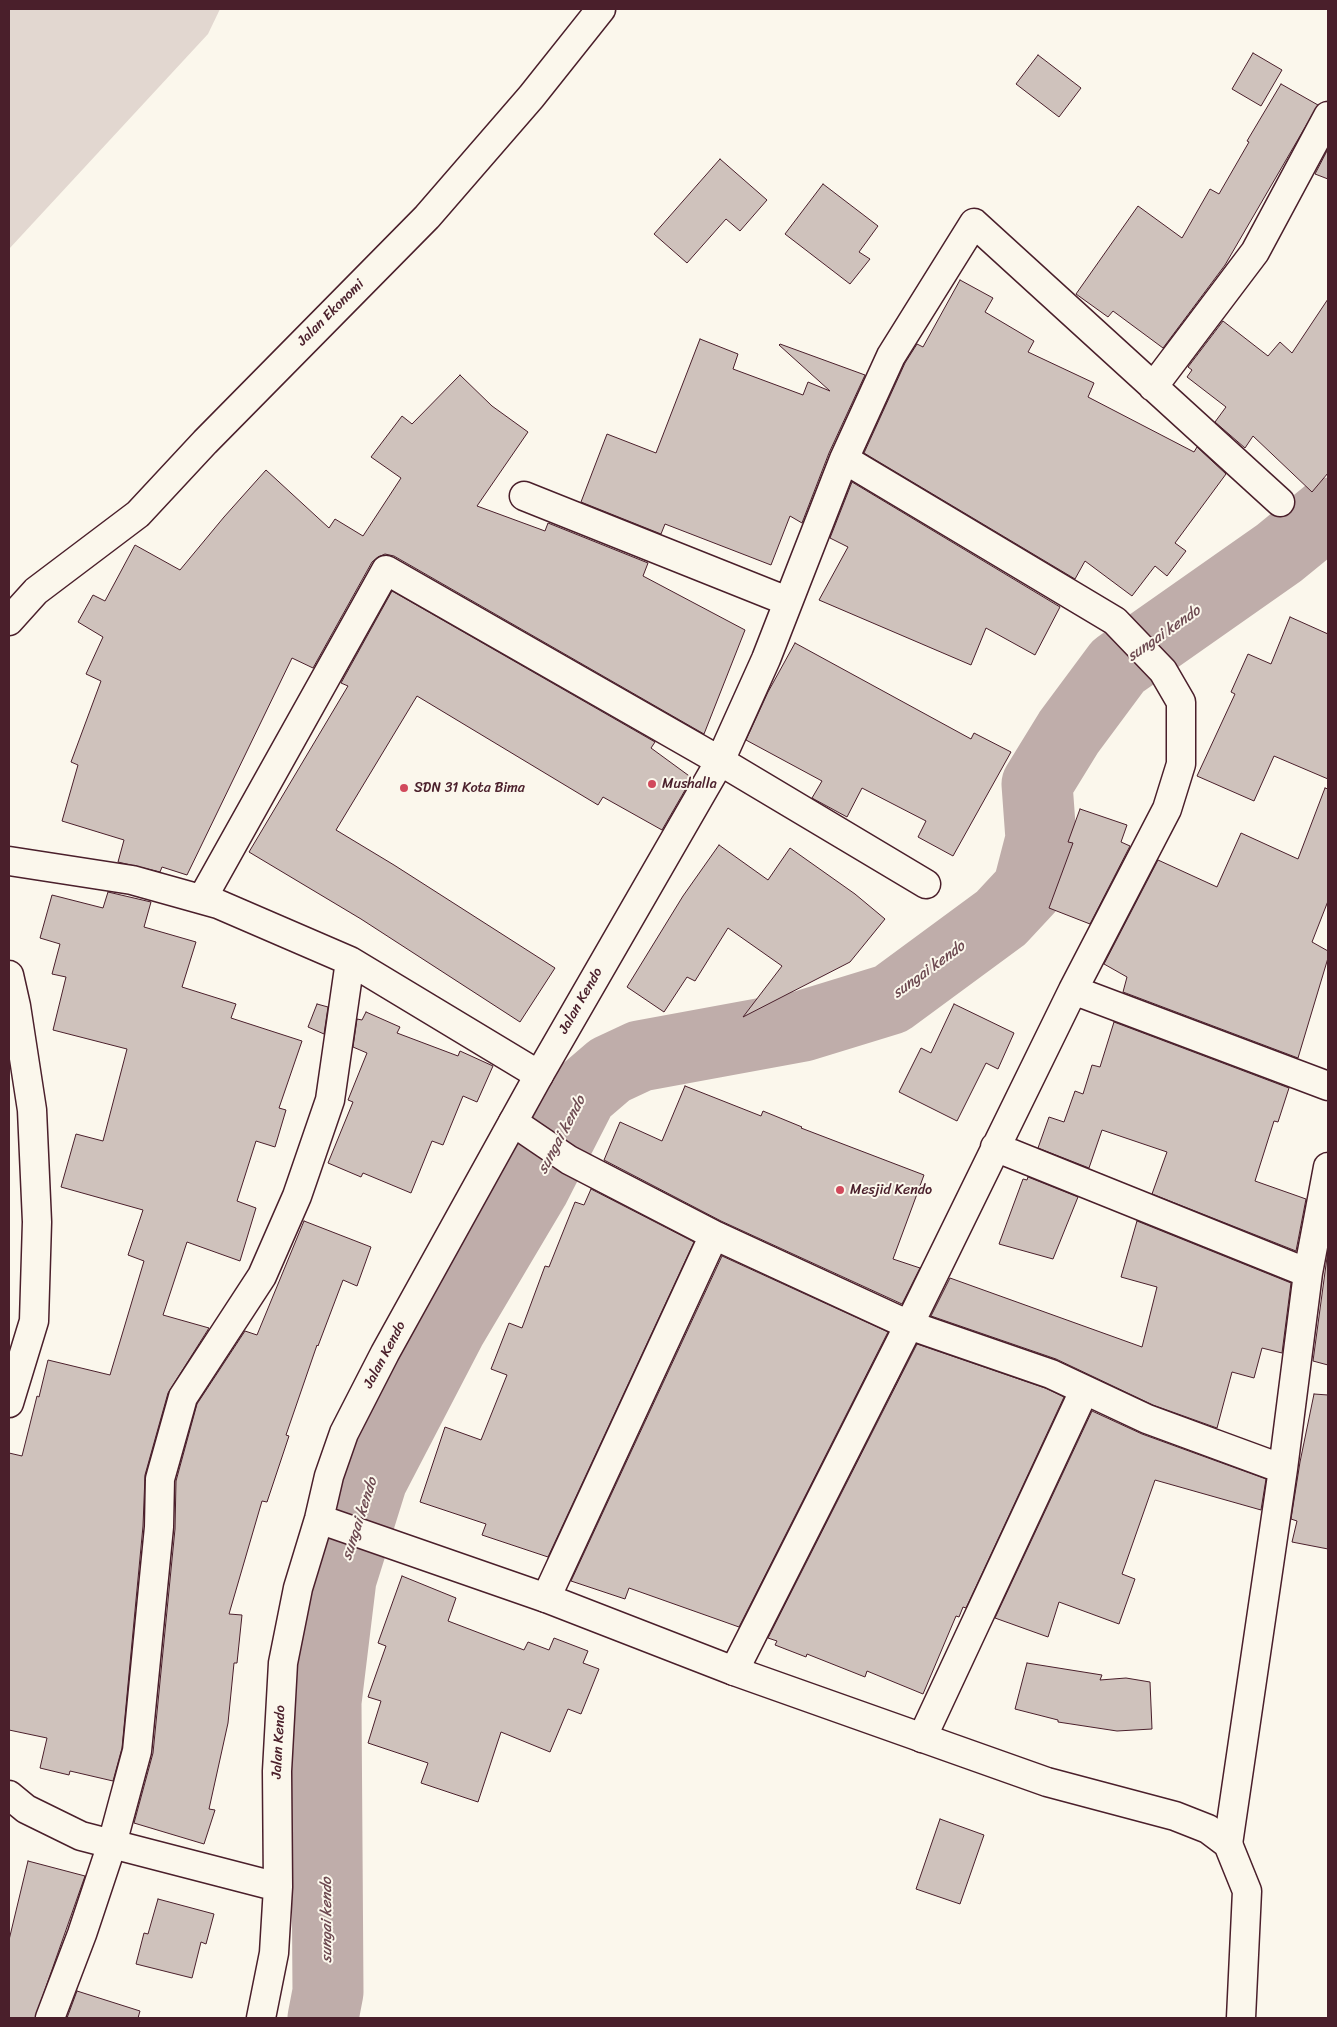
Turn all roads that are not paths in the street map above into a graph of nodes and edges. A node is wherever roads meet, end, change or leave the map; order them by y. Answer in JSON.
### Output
{"nodes":[{"id":1,"x":601,"y":9,"type":"edge"},
{"id":2,"x":1328,"y":116,"type":"edge"},
{"id":3,"x":1153,"y":387,"type":"junction"},
{"id":4,"x":844,"y":459,"type":"junction"},
{"id":5,"x":524,"y":496,"type":"dead end"},
{"id":6,"x":1280,"y":502,"type":"dead end"},
{"id":7,"x":787,"y":601,"type":"junction"},
{"id":8,"x":9,"y":621,"type":"edge"},
{"id":9,"x":720,"y":760,"type":"junction"},
{"id":10,"x":9,"y":861,"type":"edge"},
{"id":11,"x":926,"y":884,"type":"dead end"},
{"id":12,"x":202,"y":899,"type":"junction"},
{"id":13,"x":350,"y":961,"type":"junction"},
{"id":14,"x":9,"y":975,"type":"edge"},
{"id":15,"x":1073,"y":990,"type":"junction"},
{"id":16,"x":539,"y":1075,"type":"junction"},
{"id":17,"x":1328,"y":1086,"type":"edge"},
{"id":18,"x":513,"y":1122,"type":"junction"},
{"id":19,"x":995,"y":1148,"type":"junction"},
{"id":20,"x":1328,"y":1167,"type":"edge"},
{"id":21,"x":714,"y":1235,"type":"junction"},
{"id":22,"x":1308,"y":1272,"type":"junction"},
{"id":23,"x":909,"y":1325,"type":"junction"},
{"id":24,"x":1084,"y":1391,"type":"junction"},
{"id":25,"x":9,"y":1403,"type":"edge"},
{"id":26,"x":1283,"y":1469,"type":"junction"},
{"id":27,"x":329,"y":1524,"type":"junction"},
{"id":28,"x":546,"y":1598,"type":"junction"},
{"id":29,"x":734,"y":1671,"type":"junction"},
{"id":30,"x":922,"y":1738,"type":"junction"},
{"id":31,"x":9,"y":1795,"type":"edge"},
{"id":32,"x":1218,"y":1836,"type":"junction"},
{"id":33,"x":112,"y":1844,"type":"junction"},
{"id":34,"x":278,"y":1887,"type":"junction"},
{"id":35,"x":50,"y":2018,"type":"edge"},
{"id":36,"x":261,"y":2018,"type":"edge"},
{"id":37,"x":1241,"y":2018,"type":"edge"}],
"edges":[{"from":1,"to":8,"type":"street","name":"Jalan Ekonomi"},
{"from":2,"to":3,"type":"street"},
{"from":3,"to":4,"type":"street","name":"Jalan Kendo"},
{"from":3,"to":6,"type":"street"},
{"from":4,"to":7,"type":"street","name":"Jalan Kendo"},
{"from":4,"to":15,"type":"street"},
{"from":5,"to":7,"type":"street"},
{"from":7,"to":9,"type":"street","name":"Jalan Kendo"},
{"from":9,"to":11,"type":"street"},
{"from":9,"to":12,"type":"street"},
{"from":9,"to":16,"type":"street","name":"Jalan Kendo"},
{"from":10,"to":12,"type":"street"},
{"from":12,"to":13,"type":"street"},
{"from":13,"to":16,"type":"street"},
{"from":13,"to":33,"type":"street"},
{"from":14,"to":25,"type":"street"},
{"from":15,"to":17,"type":"street"},
{"from":15,"to":19,"type":"street"},
{"from":16,"to":18,"type":"street","name":"Jalan Kendo"},
{"from":18,"to":21,"type":"street"},
{"from":18,"to":27,"type":"street","name":"Jalan Kendo"},
{"from":19,"to":22,"type":"street"},
{"from":19,"to":23,"type":"street"},
{"from":20,"to":22,"type":"street"},
{"from":21,"to":23,"type":"street"},
{"from":21,"to":28,"type":"street"},
{"from":22,"to":26,"type":"street"},
{"from":23,"to":24,"type":"street"},
{"from":23,"to":29,"type":"street"},
{"from":24,"to":26,"type":"street"},
{"from":24,"to":30,"type":"street"},
{"from":26,"to":32,"type":"street"},
{"from":27,"to":28,"type":"street"},
{"from":27,"to":34,"type":"street","name":"Jalan Kendo"},
{"from":28,"to":29,"type":"street"},
{"from":29,"to":30,"type":"street"},
{"from":30,"to":32,"type":"street"},
{"from":31,"to":33,"type":"street"},
{"from":32,"to":37,"type":"street"},
{"from":33,"to":34,"type":"street"},
{"from":33,"to":35,"type":"street"},
{"from":34,"to":36,"type":"street","name":"Jalan Kendo"}]}
